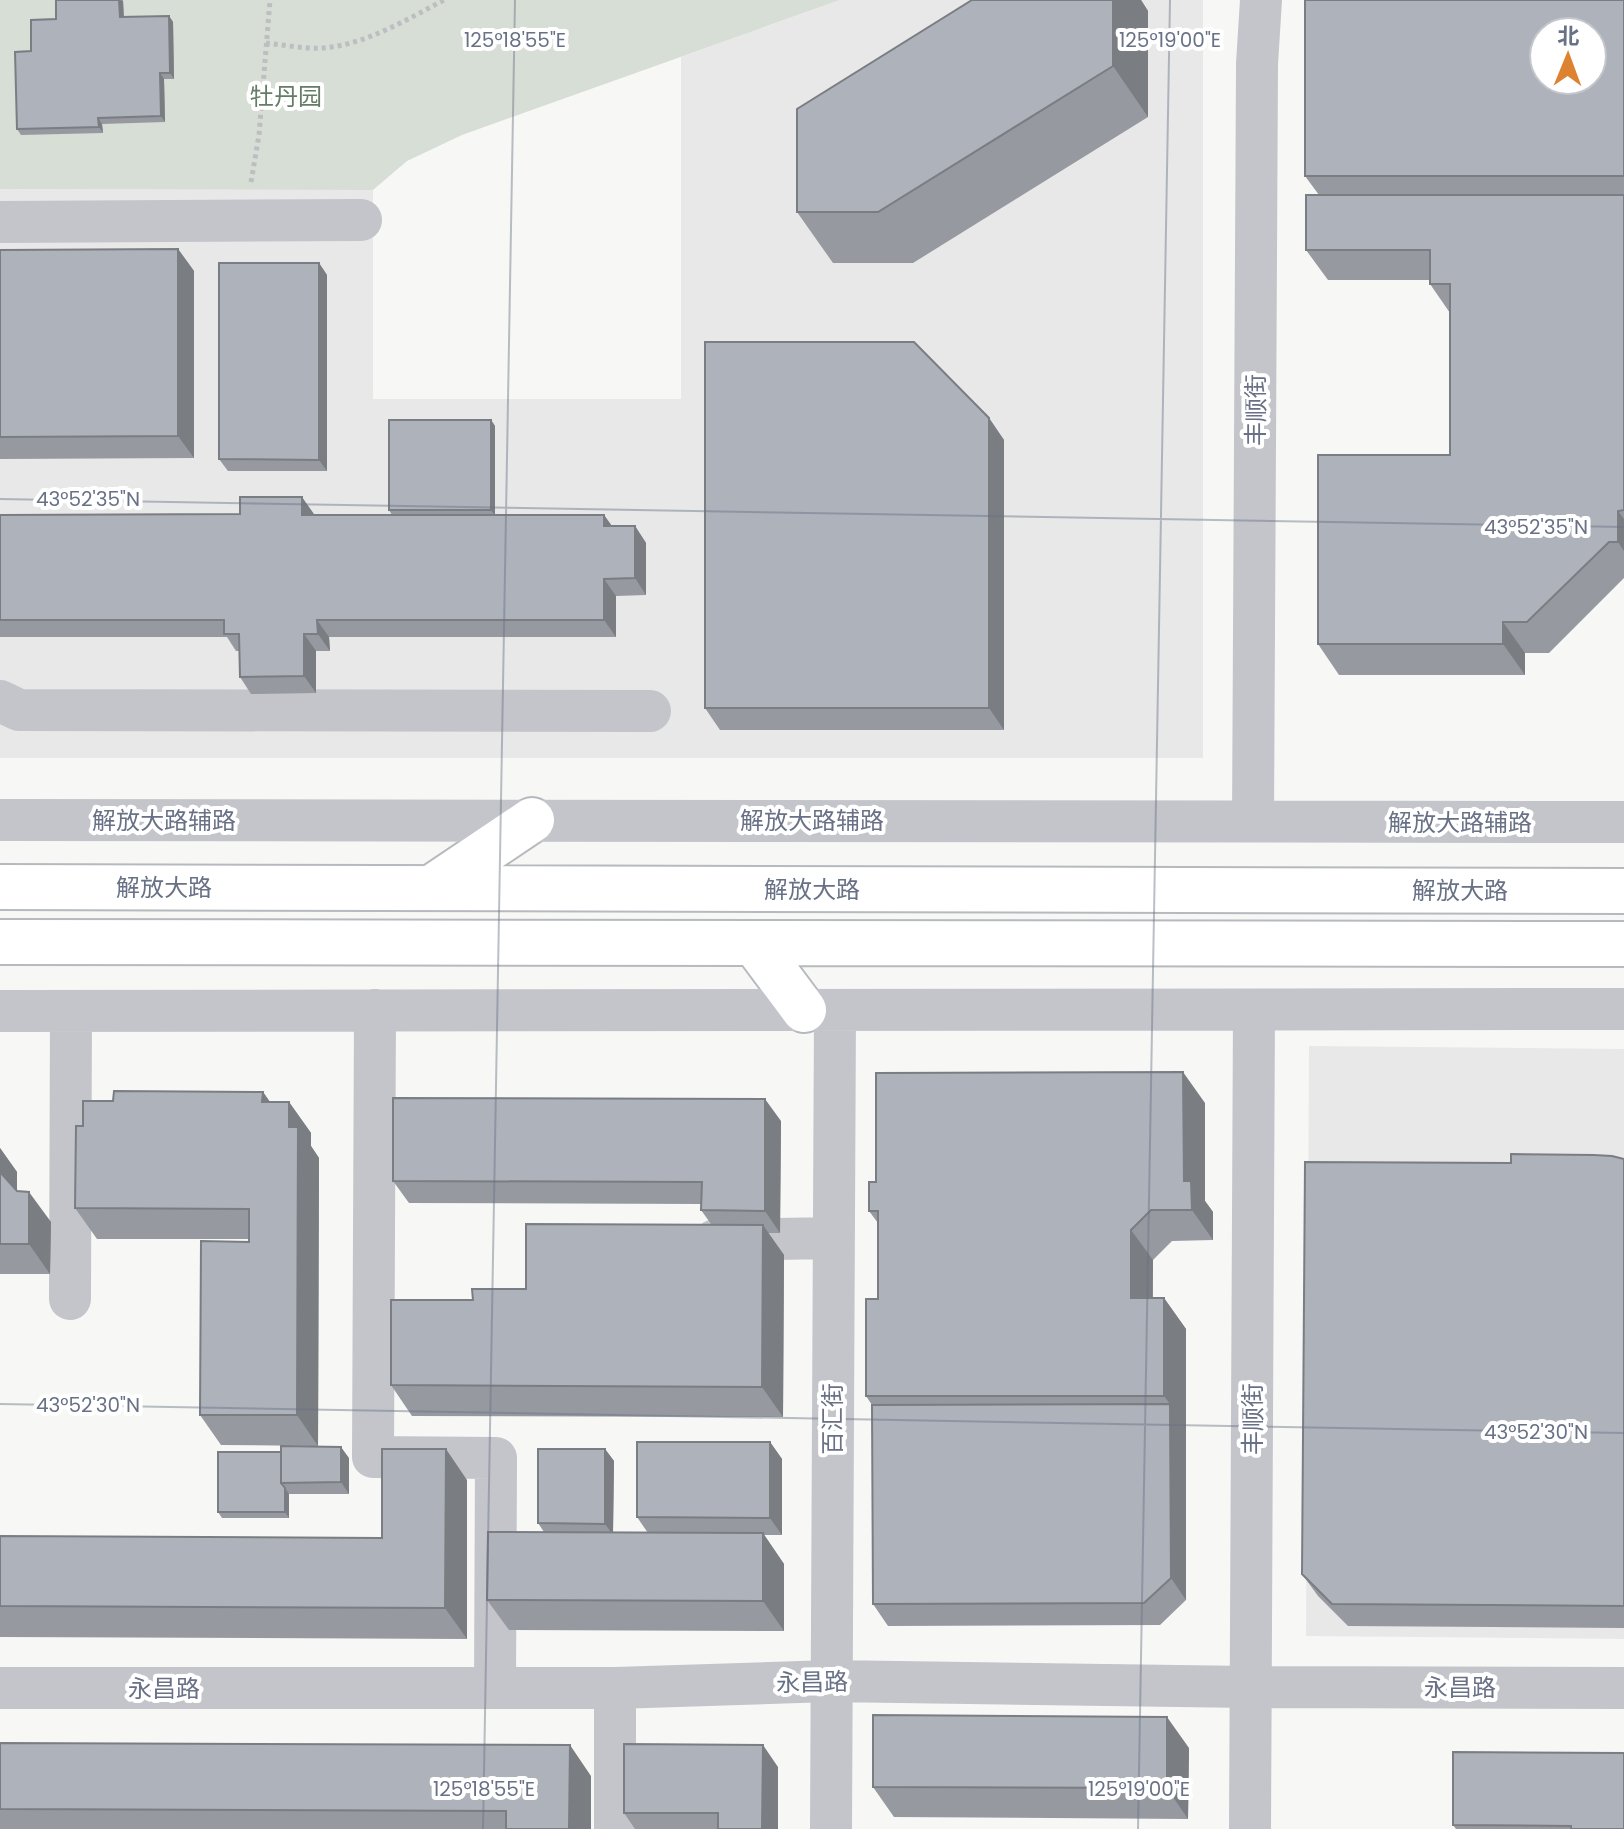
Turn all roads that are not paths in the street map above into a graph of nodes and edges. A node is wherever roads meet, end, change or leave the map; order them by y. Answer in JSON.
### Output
{"nodes":[{"id":1,"x":1261,"y":0,"type":"edge"},
{"id":2,"x":361,"y":220,"type":"dead end"},
{"id":3,"x":0,"y":222,"type":"edge"},
{"id":4,"x":0,"y":701,"type":"edge"},
{"id":5,"x":650,"y":711,"type":"dead end"},
{"id":6,"x":0,"y":820,"type":"edge"},
{"id":7,"x":532,"y":820,"type":"junction"},
{"id":8,"x":1253,"y":821,"type":"junction"},
{"id":9,"x":1624,"y":822,"type":"edge"},
{"id":10,"x":0,"y":887,"type":"edge"},
{"id":11,"x":431,"y":888,"type":"junction"},
{"id":12,"x":1624,"y":891,"type":"edge"},
{"id":13,"x":0,"y":942,"type":"edge"},
{"id":14,"x":754,"y":943,"type":"junction"},
{"id":15,"x":1624,"y":944,"type":"edge"},
{"id":16,"x":1624,"y":1009,"type":"edge"},
{"id":17,"x":375,"y":1010,"type":"junction"},
{"id":18,"x":819,"y":1010,"type":"junction"},
{"id":19,"x":1254,"y":1010,"type":"junction"},
{"id":20,"x":0,"y":1011,"type":"edge"},
{"id":21,"x":71,"y":1011,"type":"junction"},
{"id":22,"x":833,"y":1238,"type":"junction"},
{"id":23,"x":674,"y":1240,"type":"edge"},
{"id":24,"x":70,"y":1299,"type":"dead end"},
{"id":25,"x":830,"y":1681,"type":"junction"},
{"id":26,"x":1250,"y":1687,"type":"junction"},
{"id":27,"x":0,"y":1688,"type":"edge"},
{"id":28,"x":495,"y":1688,"type":"junction"},
{"id":29,"x":615,"y":1688,"type":"junction"},
{"id":30,"x":1624,"y":1688,"type":"edge"},
{"id":31,"x":615,"y":1829,"type":"edge"},
{"id":32,"x":831,"y":1829,"type":"edge"},
{"id":33,"x":1250,"y":1829,"type":"edge"}],
"edges":[{"from":1,"to":8,"type":"street","name":"丰顺街"},
{"from":2,"to":3,"type":"street"},
{"from":4,"to":5,"type":"street"},
{"from":6,"to":7,"type":"street","name":"解放大路辅路"},
{"from":7,"to":8,"type":"street","name":"解放大路辅路"},
{"from":7,"to":11,"type":"main road"},
{"from":8,"to":9,"type":"street","name":"解放大路辅路"},
{"from":10,"to":11,"type":"main road","name":"解放大路"},
{"from":11,"to":12,"type":"main road","name":"解放大路"},
{"from":13,"to":14,"type":"main road"},
{"from":14,"to":15,"type":"main road"},
{"from":14,"to":18,"type":"main road"},
{"from":16,"to":19,"type":"street"},
{"from":17,"to":18,"type":"street"},
{"from":17,"to":21,"type":"street"},
{"from":17,"to":28,"type":"street"},
{"from":18,"to":19,"type":"street"},
{"from":18,"to":22,"type":"street","name":"百汇街"},
{"from":19,"to":26,"type":"street","name":"丰顺街"},
{"from":20,"to":21,"type":"street"},
{"from":21,"to":24,"type":"street"},
{"from":22,"to":23,"type":"street"},
{"from":22,"to":25,"type":"street","name":"百汇街"},
{"from":25,"to":26,"type":"street","name":"永昌路"},
{"from":25,"to":29,"type":"street","name":"永昌路"},
{"from":25,"to":32,"type":"street","name":"百汇街"},
{"from":26,"to":30,"type":"street","name":"永昌路"},
{"from":26,"to":33,"type":"street","name":"丰顺街"},
{"from":27,"to":28,"type":"street","name":"永昌路"},
{"from":28,"to":29,"type":"street","name":"永昌路"},
{"from":29,"to":31,"type":"street"}]}
